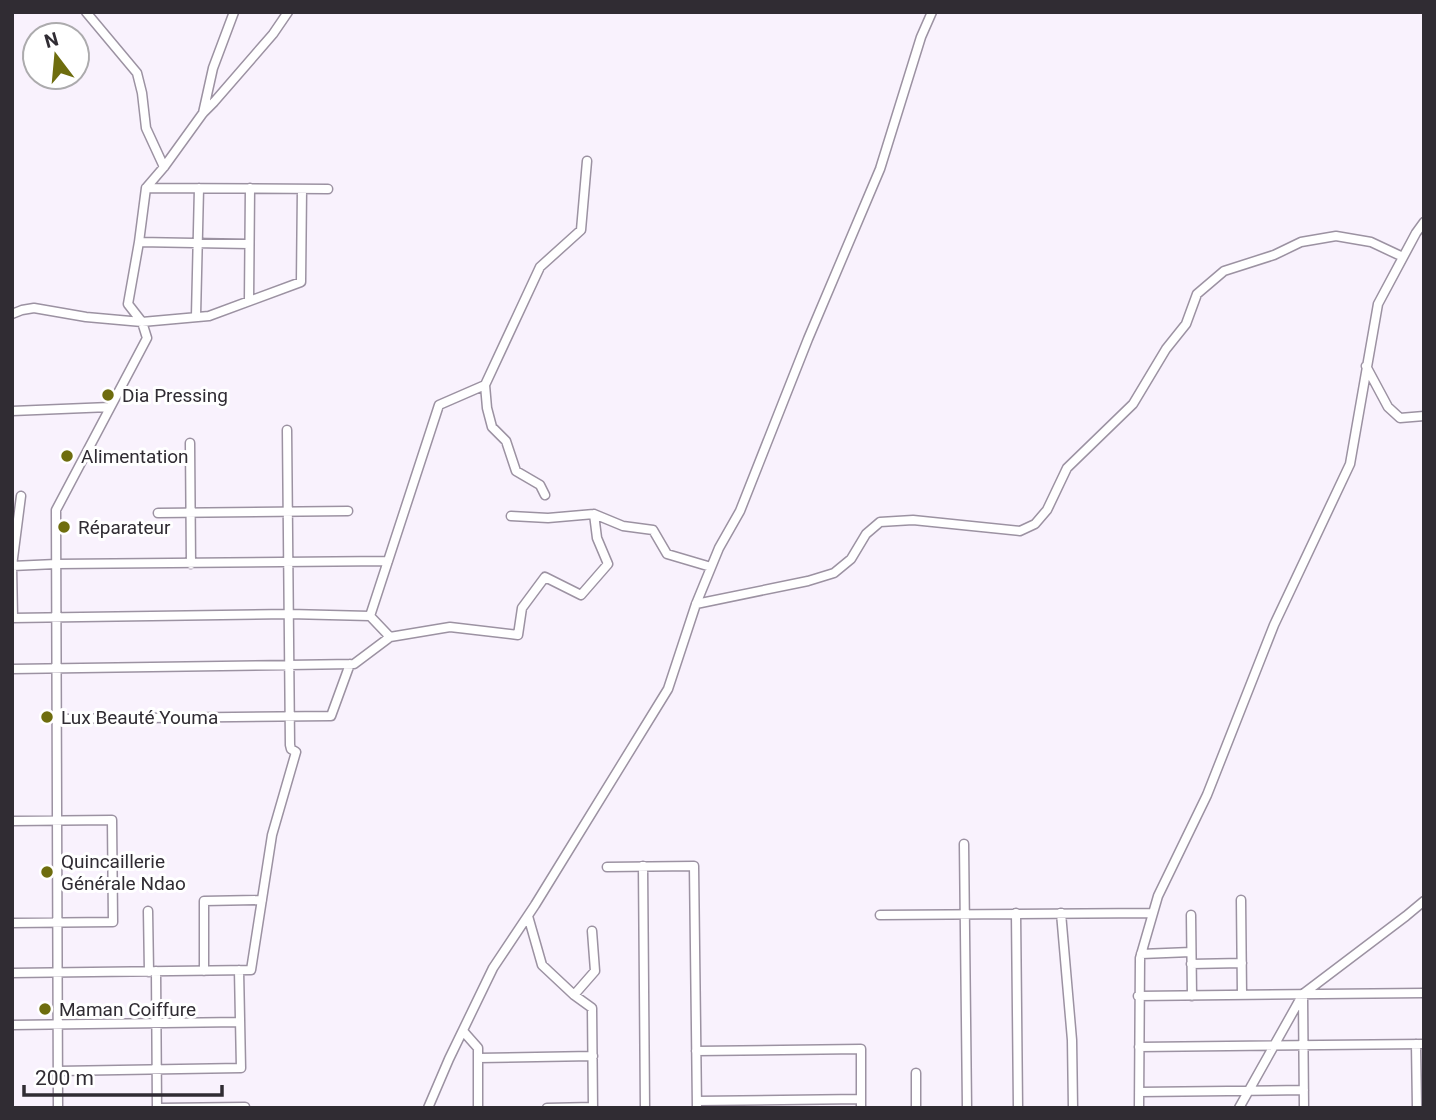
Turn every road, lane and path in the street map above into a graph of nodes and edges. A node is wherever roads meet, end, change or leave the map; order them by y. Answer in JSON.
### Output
{"nodes":[{"id":1,"x":86,"y":12,"type":"edge"},
{"id":2,"x":234,"y":12,"type":"edge"},
{"id":3,"x":288,"y":12,"type":"edge"},
{"id":4,"x":932,"y":12,"type":"edge"},
{"id":5,"x":203,"y":113,"type":"junction"},
{"id":6,"x":587,"y":162,"type":"dead end"},
{"id":7,"x":164,"y":167,"type":"junction"},
{"id":8,"x":146,"y":188,"type":"junction"},
{"id":9,"x":199,"y":188,"type":"junction"},
{"id":10,"x":250,"y":188,"type":"junction"},
{"id":11,"x":302,"y":189,"type":"junction"},
{"id":12,"x":328,"y":189,"type":"dead end"},
{"id":13,"x":1424,"y":222,"type":"edge"},
{"id":14,"x":139,"y":242,"type":"junction"},
{"id":15,"x":198,"y":243,"type":"junction"},
{"id":16,"x":250,"y":244,"type":"junction"},
{"id":17,"x":1403,"y":257,"type":"junction"},
{"id":18,"x":249,"y":301,"type":"junction"},
{"id":19,"x":12,"y":314,"type":"edge"},
{"id":20,"x":196,"y":316,"type":"junction"},
{"id":21,"x":142,"y":322,"type":"junction"},
{"id":22,"x":1366,"y":366,"type":"junction"},
{"id":23,"x":485,"y":385,"type":"junction"},
{"id":24,"x":110,"y":407,"type":"junction"},
{"id":25,"x":12,"y":411,"type":"edge"},
{"id":26,"x":1424,"y":416,"type":"edge"},
{"id":27,"x":287,"y":430,"type":"dead end"},
{"id":28,"x":190,"y":443,"type":"dead end"},
{"id":29,"x":545,"y":495,"type":"dead end"},
{"id":30,"x":21,"y":496,"type":"dead end"},
{"id":31,"x":288,"y":511,"type":"junction"},
{"id":32,"x":348,"y":511,"type":"dead end"},
{"id":33,"x":158,"y":513,"type":"dead end"},
{"id":34,"x":190,"y":513,"type":"junction"},
{"id":35,"x":594,"y":514,"type":"junction"},
{"id":36,"x":510,"y":516,"type":"dead end"},
{"id":37,"x":388,"y":561,"type":"junction"},
{"id":38,"x":289,"y":563,"type":"junction"},
{"id":39,"x":56,"y":564,"type":"junction"},
{"id":40,"x":191,"y":564,"type":"junction"},
{"id":41,"x":12,"y":566,"type":"edge"},
{"id":42,"x":711,"y":567,"type":"junction"},
{"id":43,"x":696,"y":604,"type":"junction"},
{"id":44,"x":289,"y":614,"type":"junction"},
{"id":45,"x":370,"y":616,"type":"junction"},
{"id":46,"x":56,"y":617,"type":"junction"},
{"id":47,"x":13,"y":618,"type":"edge"},
{"id":48,"x":390,"y":637,"type":"junction"},
{"id":49,"x":350,"y":664,"type":"junction"},
{"id":50,"x":289,"y":665,"type":"junction"},
{"id":51,"x":57,"y":668,"type":"junction"},
{"id":52,"x":12,"y":669,"type":"edge"},
{"id":53,"x":290,"y":716,"type":"junction"},
{"id":54,"x":57,"y":719,"type":"junction"},
{"id":55,"x":12,"y":821,"type":"edge"},
{"id":56,"x":57,"y":821,"type":"junction"},
{"id":57,"x":964,"y":844,"type":"dead end"},
{"id":58,"x":643,"y":866,"type":"junction"},
{"id":59,"x":607,"y":867,"type":"dead end"},
{"id":60,"x":262,"y":900,"type":"junction"},
{"id":61,"x":1241,"y":900,"type":"dead end"},
{"id":62,"x":1424,"y":901,"type":"edge"},
{"id":63,"x":148,"y":911,"type":"dead end"},
{"id":64,"x":1016,"y":913,"type":"junction"},
{"id":65,"x":1061,"y":913,"type":"junction"},
{"id":66,"x":1153,"y":913,"type":"junction"},
{"id":67,"x":965,"y":914,"type":"junction"},
{"id":68,"x":880,"y":915,"type":"dead end"},
{"id":69,"x":1191,"y":915,"type":"dead end"},
{"id":70,"x":528,"y":916,"type":"junction"},
{"id":71,"x":12,"y":923,"type":"edge"},
{"id":72,"x":57,"y":923,"type":"junction"},
{"id":73,"x":592,"y":931,"type":"dead end"},
{"id":74,"x":1191,"y":951,"type":"junction"},
{"id":75,"x":1141,"y":954,"type":"junction"},
{"id":76,"x":1242,"y":963,"type":"junction"},
{"id":77,"x":1191,"y":964,"type":"junction"},
{"id":78,"x":239,"y":970,"type":"junction"},
{"id":79,"x":204,"y":971,"type":"junction"},
{"id":80,"x":152,"y":972,"type":"junction"},
{"id":81,"x":12,"y":973,"type":"edge"},
{"id":82,"x":57,"y":973,"type":"junction"},
{"id":83,"x":1424,"y":993,"type":"edge"},
{"id":84,"x":1303,"y":994,"type":"junction"},
{"id":85,"x":574,"y":995,"type":"junction"},
{"id":86,"x":1242,"y":995,"type":"junction"},
{"id":87,"x":1138,"y":996,"type":"junction"},
{"id":88,"x":1192,"y":996,"type":"junction"},
{"id":89,"x":240,"y":1022,"type":"junction"},
{"id":90,"x":156,"y":1023,"type":"junction"},
{"id":91,"x":57,"y":1024,"type":"junction"},
{"id":92,"x":12,"y":1025,"type":"edge"},
{"id":93,"x":463,"y":1031,"type":"junction"},
{"id":94,"x":1420,"y":1044,"type":"edge"},
{"id":95,"x":1274,"y":1045,"type":"junction"},
{"id":96,"x":1303,"y":1045,"type":"junction"},
{"id":97,"x":1139,"y":1047,"type":"junction"},
{"id":98,"x":696,"y":1051,"type":"junction"},
{"id":99,"x":593,"y":1056,"type":"junction"},
{"id":100,"x":478,"y":1058,"type":"junction"},
{"id":101,"x":157,"y":1069,"type":"junction"},
{"id":102,"x":58,"y":1071,"type":"junction"},
{"id":103,"x":916,"y":1073,"type":"dead end"},
{"id":104,"x":1304,"y":1090,"type":"junction"},
{"id":105,"x":1248,"y":1091,"type":"junction"},
{"id":106,"x":1139,"y":1092,"type":"junction"},
{"id":107,"x":861,"y":1103,"type":"edge"},
{"id":108,"x":697,"y":1104,"type":"edge"},
{"id":109,"x":203,"y":1107,"type":"edge"},
{"id":110,"x":245,"y":1107,"type":"edge"},
{"id":111,"x":593,"y":1107,"type":"edge"},
{"id":112,"x":58,"y":1108,"type":"edge"},
{"id":113,"x":158,"y":1108,"type":"edge"},
{"id":114,"x":428,"y":1108,"type":"edge"},
{"id":115,"x":478,"y":1108,"type":"edge"},
{"id":116,"x":547,"y":1108,"type":"edge"},
{"id":117,"x":645,"y":1108,"type":"edge"},
{"id":118,"x":916,"y":1108,"type":"edge"},
{"id":119,"x":967,"y":1108,"type":"edge"},
{"id":120,"x":1018,"y":1108,"type":"edge"},
{"id":121,"x":1073,"y":1108,"type":"edge"},
{"id":122,"x":1139,"y":1108,"type":"edge"},
{"id":123,"x":1239,"y":1108,"type":"edge"},
{"id":124,"x":1304,"y":1108,"type":"edge"},
{"id":125,"x":1416,"y":1108,"type":"edge"}],
"edges":[{"from":1,"to":7,"type":"street"},
{"from":2,"to":5,"type":"street"},
{"from":3,"to":5,"type":"street"},
{"from":4,"to":42,"type":"street"},
{"from":5,"to":7,"type":"street"},
{"from":6,"to":23,"type":"street"},
{"from":7,"to":8,"type":"street"},
{"from":8,"to":9,"type":"street"},
{"from":8,"to":14,"type":"street"},
{"from":9,"to":10,"type":"street"},
{"from":9,"to":15,"type":"street"},
{"from":10,"to":11,"type":"street"},
{"from":10,"to":16,"type":"street"},
{"from":11,"to":12,"type":"street"},
{"from":11,"to":18,"type":"street"},
{"from":13,"to":17,"type":"street"},
{"from":14,"to":15,"type":"street"},
{"from":14,"to":21,"type":"street"},
{"from":15,"to":16,"type":"street"},
{"from":15,"to":20,"type":"street"},
{"from":16,"to":18,"type":"street"},
{"from":17,"to":22,"type":"street"},
{"from":17,"to":43,"type":"street"},
{"from":18,"to":20,"type":"street"},
{"from":19,"to":21,"type":"street"},
{"from":20,"to":21,"type":"street"},
{"from":21,"to":24,"type":"street"},
{"from":22,"to":26,"type":"street"},
{"from":22,"to":66,"type":"street"},
{"from":23,"to":29,"type":"street"},
{"from":23,"to":37,"type":"street"},
{"from":24,"to":25,"type":"street"},
{"from":24,"to":39,"type":"street"},
{"from":27,"to":31,"type":"street"},
{"from":28,"to":34,"type":"street"},
{"from":30,"to":41,"type":"street"},
{"from":31,"to":32,"type":"street"},
{"from":31,"to":34,"type":"street"},
{"from":31,"to":38,"type":"street"},
{"from":33,"to":34,"type":"street"},
{"from":34,"to":40,"type":"street"},
{"from":35,"to":36,"type":"street"},
{"from":35,"to":42,"type":"street"},
{"from":35,"to":48,"type":"street"},
{"from":37,"to":38,"type":"street"},
{"from":37,"to":45,"type":"street"},
{"from":38,"to":40,"type":"street"},
{"from":38,"to":44,"type":"street"},
{"from":39,"to":40,"type":"street"},
{"from":39,"to":41,"type":"street"},
{"from":39,"to":46,"type":"street"},
{"from":41,"to":47,"type":"street"},
{"from":42,"to":43,"type":"street"},
{"from":43,"to":70,"type":"street"},
{"from":44,"to":45,"type":"street"},
{"from":44,"to":46,"type":"street"},
{"from":44,"to":50,"type":"street"},
{"from":45,"to":48,"type":"street"},
{"from":46,"to":47,"type":"street"},
{"from":46,"to":51,"type":"street"},
{"from":48,"to":49,"type":"street"},
{"from":49,"to":50,"type":"street"},
{"from":49,"to":53,"type":"street"},
{"from":50,"to":51,"type":"street"},
{"from":50,"to":53,"type":"street"},
{"from":51,"to":52,"type":"street"},
{"from":51,"to":54,"type":"street"},
{"from":53,"to":54,"type":"street"},
{"from":53,"to":60,"type":"street"},
{"from":54,"to":56,"type":"street"},
{"from":55,"to":56,"type":"street"},
{"from":56,"to":72,"type":"street"},
{"from":56,"to":72,"type":"street"},
{"from":57,"to":67,"type":"street"},
{"from":58,"to":59,"type":"street"},
{"from":58,"to":98,"type":"street"},
{"from":58,"to":117,"type":"street"},
{"from":60,"to":78,"type":"street"},
{"from":60,"to":79,"type":"street"},
{"from":61,"to":76,"type":"street"},
{"from":62,"to":84,"type":"street"},
{"from":63,"to":80,"type":"street"},
{"from":64,"to":65,"type":"street"},
{"from":64,"to":67,"type":"street"},
{"from":64,"to":120,"type":"street"},
{"from":65,"to":66,"type":"street"},
{"from":65,"to":121,"type":"street"},
{"from":66,"to":75,"type":"street"},
{"from":67,"to":68,"type":"street"},
{"from":67,"to":119,"type":"street"},
{"from":69,"to":74,"type":"street"},
{"from":70,"to":85,"type":"street"},
{"from":70,"to":93,"type":"street"},
{"from":71,"to":72,"type":"street"},
{"from":72,"to":82,"type":"street"},
{"from":73,"to":85,"type":"street"},
{"from":74,"to":75,"type":"street"},
{"from":74,"to":77,"type":"street"},
{"from":75,"to":87,"type":"street"},
{"from":76,"to":77,"type":"street"},
{"from":76,"to":86,"type":"street"},
{"from":77,"to":88,"type":"street"},
{"from":78,"to":79,"type":"street"},
{"from":78,"to":89,"type":"street"},
{"from":79,"to":80,"type":"street"},
{"from":80,"to":82,"type":"street"},
{"from":80,"to":90,"type":"street"},
{"from":81,"to":82,"type":"street"},
{"from":82,"to":91,"type":"street"},
{"from":83,"to":84,"type":"street"},
{"from":84,"to":86,"type":"street"},
{"from":84,"to":95,"type":"street"},
{"from":84,"to":96,"type":"street"},
{"from":85,"to":99,"type":"street"},
{"from":86,"to":88,"type":"street"},
{"from":87,"to":88,"type":"street"},
{"from":87,"to":97,"type":"street"},
{"from":89,"to":90,"type":"street"},
{"from":89,"to":101,"type":"street"},
{"from":90,"to":91,"type":"street"},
{"from":90,"to":101,"type":"street"},
{"from":91,"to":92,"type":"street"},
{"from":91,"to":102,"type":"street"},
{"from":93,"to":100,"type":"street"},
{"from":93,"to":114,"type":"street"},
{"from":94,"to":96,"type":"street"},
{"from":94,"to":125,"type":"street"},
{"from":95,"to":96,"type":"street"},
{"from":95,"to":97,"type":"street"},
{"from":95,"to":105,"type":"street"},
{"from":96,"to":104,"type":"street"},
{"from":97,"to":106,"type":"street"},
{"from":98,"to":107,"type":"street"},
{"from":98,"to":108,"type":"street"},
{"from":99,"to":100,"type":"street"},
{"from":99,"to":111,"type":"street"},
{"from":100,"to":115,"type":"street"},
{"from":101,"to":102,"type":"street"},
{"from":101,"to":113,"type":"street"},
{"from":102,"to":112,"type":"street"},
{"from":103,"to":118,"type":"street"},
{"from":104,"to":105,"type":"street"},
{"from":104,"to":124,"type":"street"},
{"from":105,"to":106,"type":"street"},
{"from":105,"to":123,"type":"street"},
{"from":106,"to":122,"type":"street"},
{"from":107,"to":108,"type":"street"},
{"from":109,"to":110,"type":"street"},
{"from":109,"to":113,"type":"street"},
{"from":111,"to":116,"type":"street"}]}
